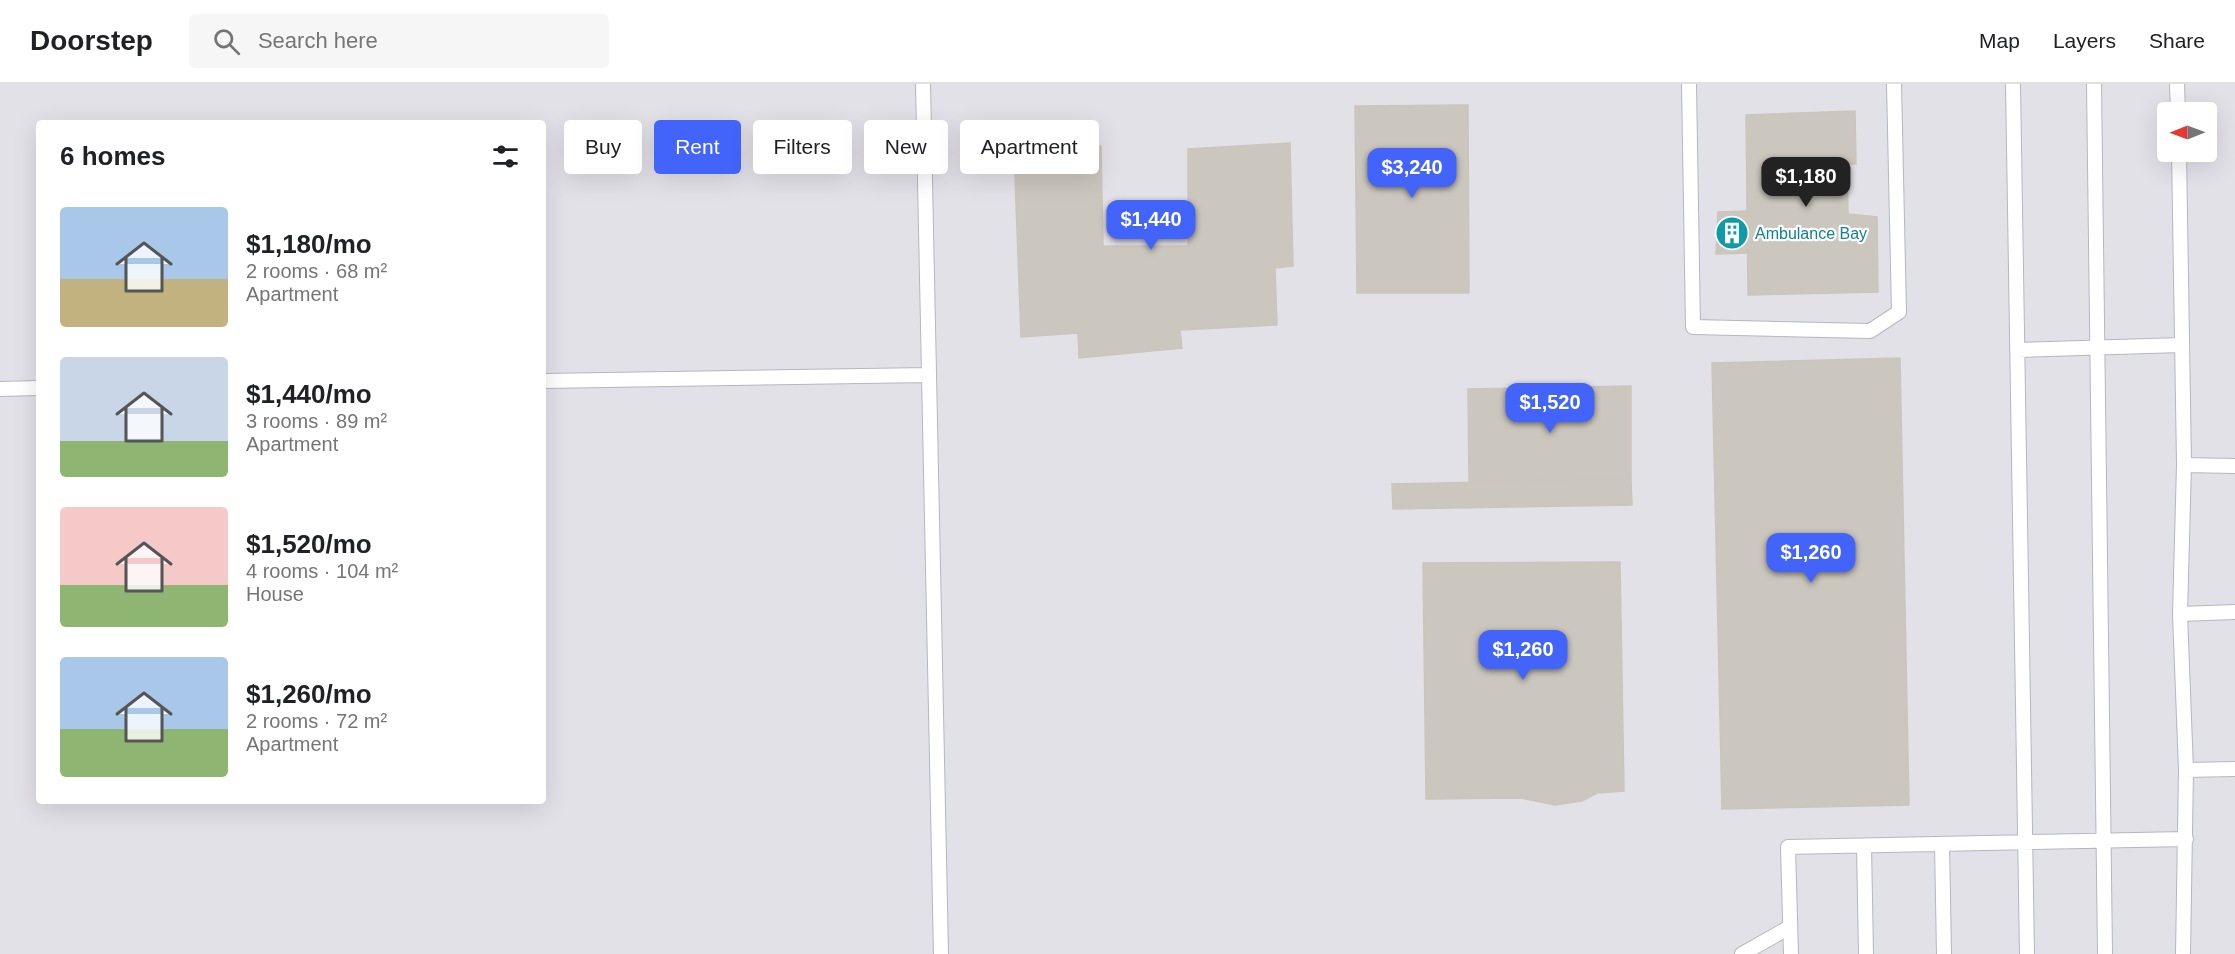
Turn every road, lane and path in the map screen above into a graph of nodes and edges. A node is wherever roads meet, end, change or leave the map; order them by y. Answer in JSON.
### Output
{"nodes":[{"id":1,"x":923,"y":84,"type":"edge"},
{"id":2,"x":1689,"y":84,"type":"edge"},
{"id":3,"x":1894,"y":84,"type":"edge"},
{"id":4,"x":2013,"y":84,"type":"edge"},
{"id":5,"x":2094,"y":84,"type":"edge"},
{"id":6,"x":2177,"y":84,"type":"edge"},
{"id":7,"x":2178,"y":102,"type":"edge"},
{"id":8,"x":2179,"y":162,"type":"edge"},
{"id":9,"x":2182,"y":345,"type":"junction"},
{"id":10,"x":2096,"y":348,"type":"junction"},
{"id":11,"x":2018,"y":350,"type":"junction"},
{"id":12,"x":929,"y":375,"type":"junction"},
{"id":13,"x":546,"y":381,"type":"edge"},
{"id":14,"x":36,"y":388,"type":"edge"},
{"id":15,"x":0,"y":389,"type":"edge"},
{"id":16,"x":2184,"y":465,"type":"junction"},
{"id":17,"x":2235,"y":466,"type":"edge"},
{"id":18,"x":2235,"y":612,"type":"edge"},
{"id":19,"x":2181,"y":614,"type":"junction"},
{"id":20,"x":2235,"y":769,"type":"edge"},
{"id":21,"x":2187,"y":770,"type":"junction"},
{"id":22,"x":2186,"y":839,"type":"junction"},
{"id":23,"x":2105,"y":840,"type":"junction"},
{"id":24,"x":2026,"y":842,"type":"junction"},
{"id":25,"x":1942,"y":844,"type":"junction"},
{"id":26,"x":1864,"y":846,"type":"junction"},
{"id":27,"x":1790,"y":927,"type":"junction"},
{"id":28,"x":941,"y":954,"type":"edge"},
{"id":29,"x":1742,"y":954,"type":"edge"},
{"id":30,"x":1791,"y":954,"type":"edge"},
{"id":31,"x":1866,"y":954,"type":"edge"},
{"id":32,"x":1944,"y":954,"type":"edge"},
{"id":33,"x":2027,"y":954,"type":"edge"},
{"id":34,"x":2105,"y":954,"type":"edge"},
{"id":35,"x":2183,"y":954,"type":"edge"}],
"edges":[{"from":1,"to":12,"type":"lane"},
{"from":2,"to":3,"type":"lane"},
{"from":4,"to":11,"type":"lane"},
{"from":5,"to":10,"type":"lane"},
{"from":6,"to":7,"type":"lane"},
{"from":8,"to":9,"type":"lane"},
{"from":9,"to":10,"type":"lane"},
{"from":9,"to":16,"type":"lane"},
{"from":10,"to":11,"type":"lane"},
{"from":10,"to":23,"type":"lane"},
{"from":11,"to":24,"type":"lane"},
{"from":12,"to":13,"type":"lane"},
{"from":12,"to":28,"type":"lane"},
{"from":14,"to":15,"type":"lane"},
{"from":16,"to":17,"type":"lane"},
{"from":16,"to":19,"type":"lane"},
{"from":18,"to":19,"type":"lane"},
{"from":19,"to":21,"type":"lane"},
{"from":20,"to":21,"type":"lane"},
{"from":21,"to":22,"type":"lane"},
{"from":22,"to":23,"type":"lane"},
{"from":22,"to":35,"type":"lane"},
{"from":23,"to":24,"type":"lane"},
{"from":23,"to":34,"type":"lane"},
{"from":24,"to":25,"type":"lane"},
{"from":24,"to":33,"type":"lane"},
{"from":25,"to":26,"type":"lane"},
{"from":25,"to":32,"type":"lane"},
{"from":26,"to":27,"type":"lane"},
{"from":26,"to":31,"type":"lane"},
{"from":27,"to":29,"type":"lane"},
{"from":27,"to":30,"type":"lane"}]}
